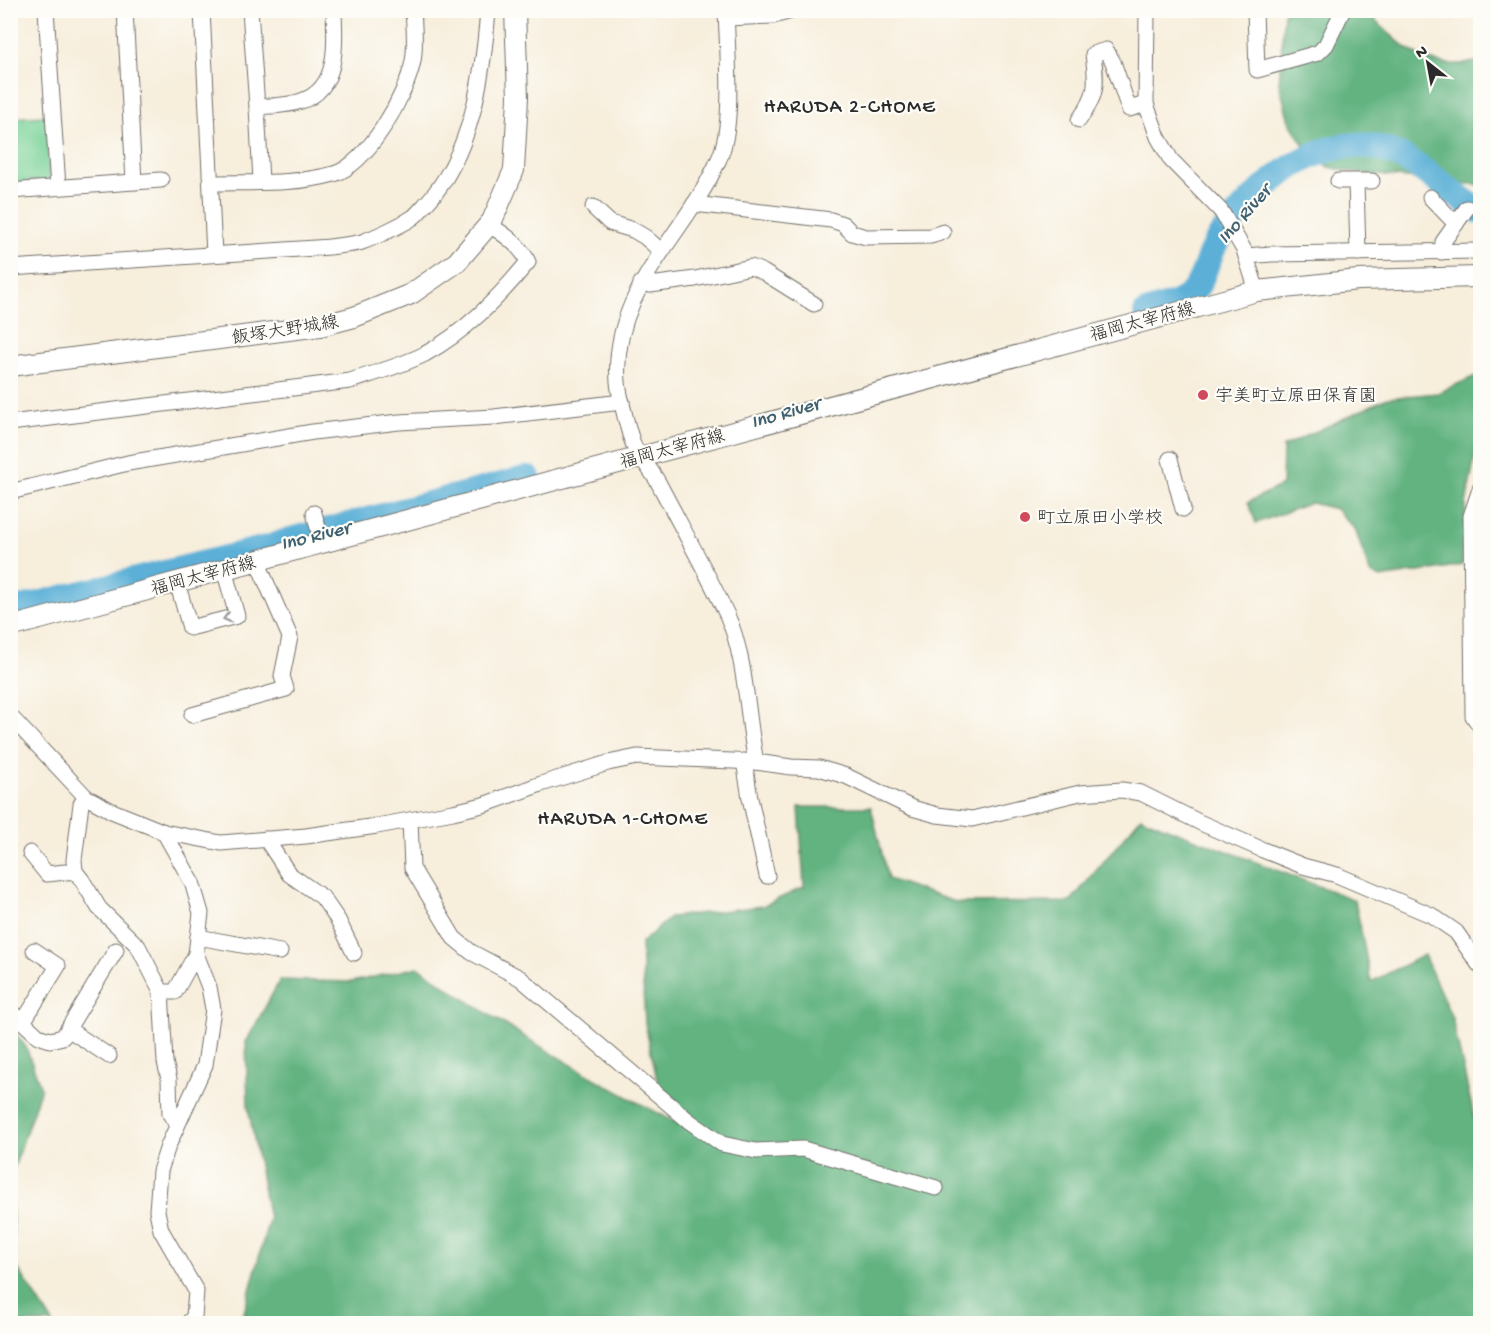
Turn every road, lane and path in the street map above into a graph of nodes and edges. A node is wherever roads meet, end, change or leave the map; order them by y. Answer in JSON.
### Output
{"nodes":[{"id":1,"x":46,"y":10,"type":"edge"},
{"id":2,"x":125,"y":10,"type":"edge"},
{"id":3,"x":202,"y":10,"type":"edge"},
{"id":4,"x":250,"y":10,"type":"edge"},
{"id":5,"x":334,"y":10,"type":"edge"},
{"id":6,"x":413,"y":10,"type":"edge"},
{"id":7,"x":488,"y":10,"type":"edge"},
{"id":8,"x":515,"y":10,"type":"edge"},
{"id":9,"x":795,"y":10,"type":"edge"},
{"id":10,"x":1147,"y":10,"type":"edge"},
{"id":11,"x":1256,"y":10,"type":"edge"},
{"id":12,"x":1343,"y":10,"type":"edge"},
{"id":13,"x":726,"y":14,"type":"edge"},
{"id":14,"x":1146,"y":104,"type":"junction"},
{"id":15,"x":257,"y":107,"type":"junction"},
{"id":16,"x":1079,"y":120,"type":"dead end"},
{"id":17,"x":161,"y":180,"type":"dead end"},
{"id":18,"x":1338,"y":181,"type":"dead end"},
{"id":19,"x":1372,"y":181,"type":"dead end"},
{"id":20,"x":134,"y":182,"type":"junction"},
{"id":21,"x":261,"y":182,"type":"junction"},
{"id":22,"x":1356,"y":182,"type":"junction"},
{"id":23,"x":211,"y":183,"type":"junction"},
{"id":24,"x":58,"y":187,"type":"junction"},
{"id":25,"x":10,"y":191,"type":"edge"},
{"id":26,"x":1430,"y":197,"type":"dead end"},
{"id":27,"x":694,"y":204,"type":"junction"},
{"id":28,"x":593,"y":207,"type":"dead end"},
{"id":29,"x":1467,"y":208,"type":"dead end"},
{"id":30,"x":1456,"y":224,"type":"junction"},
{"id":31,"x":489,"y":225,"type":"junction"},
{"id":32,"x":943,"y":232,"type":"dead end"},
{"id":33,"x":661,"y":251,"type":"junction"},
{"id":34,"x":1480,"y":251,"type":"edge"},
{"id":35,"x":1442,"y":252,"type":"junction"},
{"id":36,"x":1358,"y":253,"type":"junction"},
{"id":37,"x":214,"y":254,"type":"junction"},
{"id":38,"x":1246,"y":256,"type":"junction"},
{"id":39,"x":10,"y":268,"type":"edge"},
{"id":40,"x":1480,"y":278,"type":"edge"},
{"id":41,"x":641,"y":283,"type":"junction"},
{"id":42,"x":1257,"y":291,"type":"junction"},
{"id":43,"x":814,"y":304,"type":"dead end"},
{"id":44,"x":10,"y":366,"type":"edge"},
{"id":45,"x":622,"y":402,"type":"junction"},
{"id":46,"x":10,"y":423,"type":"edge"},
{"id":47,"x":642,"y":456,"type":"junction"},
{"id":48,"x":1170,"y":459,"type":"dead end"},
{"id":49,"x":1480,"y":489,"type":"edge"},
{"id":50,"x":10,"y":492,"type":"edge"},
{"id":51,"x":1183,"y":509,"type":"dead end"},
{"id":52,"x":314,"y":513,"type":"dead end"},
{"id":53,"x":321,"y":540,"type":"junction"},
{"id":54,"x":257,"y":561,"type":"junction"},
{"id":55,"x":224,"y":569,"type":"junction"},
{"id":56,"x":177,"y":582,"type":"junction"},
{"id":57,"x":10,"y":627,"type":"edge"},
{"id":58,"x":192,"y":715,"type":"dead end"},
{"id":59,"x":10,"y":716,"type":"edge"},
{"id":60,"x":1480,"y":726,"type":"edge"},
{"id":61,"x":750,"y":761,"type":"junction"},
{"id":62,"x":86,"y":797,"type":"junction"},
{"id":63,"x":410,"y":820,"type":"junction"},
{"id":64,"x":164,"y":832,"type":"junction"},
{"id":65,"x":266,"y":839,"type":"junction"},
{"id":66,"x":30,"y":853,"type":"dead end"},
{"id":67,"x":75,"y":872,"type":"junction"},
{"id":68,"x":767,"y":876,"type":"dead end"},
{"id":69,"x":198,"y":937,"type":"junction"},
{"id":70,"x":34,"y":950,"type":"dead end"},
{"id":71,"x":116,"y":950,"type":"dead end"},
{"id":72,"x":280,"y":952,"type":"dead end"},
{"id":73,"x":354,"y":953,"type":"dead end"},
{"id":74,"x":196,"y":954,"type":"junction"},
{"id":75,"x":1480,"y":966,"type":"edge"},
{"id":76,"x":161,"y":992,"type":"junction"},
{"id":77,"x":10,"y":1010,"type":"edge"},
{"id":78,"x":23,"y":1022,"type":"junction"},
{"id":79,"x":68,"y":1029,"type":"junction"},
{"id":80,"x":109,"y":1056,"type":"dead end"},
{"id":81,"x":177,"y":1125,"type":"junction"},
{"id":82,"x":936,"y":1188,"type":"dead end"},
{"id":83,"x":187,"y":1323,"type":"edge"}],
"edges":[{"from":1,"to":24,"type":"street"},
{"from":2,"to":20,"type":"street"},
{"from":3,"to":23,"type":"street"},
{"from":4,"to":15,"type":"street"},
{"from":5,"to":15,"type":"street"},
{"from":6,"to":21,"type":"street"},
{"from":7,"to":37,"type":"street"},
{"from":8,"to":31,"type":"main road","name":"飯塚大野城線"},
{"from":9,"to":13,"type":"street"},
{"from":10,"to":14,"type":"street"},
{"from":11,"to":12,"type":"street"},
{"from":13,"to":27,"type":"street"},
{"from":14,"to":16,"type":"street"},
{"from":14,"to":38,"type":"street"},
{"from":15,"to":21,"type":"street"},
{"from":17,"to":20,"type":"street"},
{"from":18,"to":22,"type":"street"},
{"from":19,"to":22,"type":"street"},
{"from":20,"to":24,"type":"street"},
{"from":21,"to":23,"type":"street"},
{"from":22,"to":36,"type":"street"},
{"from":23,"to":37,"type":"street"},
{"from":24,"to":25,"type":"street"},
{"from":26,"to":30,"type":"street"},
{"from":27,"to":32,"type":"street"},
{"from":27,"to":33,"type":"street"},
{"from":28,"to":33,"type":"street"},
{"from":29,"to":30,"type":"street"},
{"from":30,"to":35,"type":"street"},
{"from":31,"to":44,"type":"main road","name":"飯塚大野城線"},
{"from":31,"to":46,"type":"street"},
{"from":33,"to":41,"type":"street"},
{"from":34,"to":35,"type":"street"},
{"from":35,"to":36,"type":"street"},
{"from":36,"to":38,"type":"street"},
{"from":37,"to":39,"type":"street"},
{"from":38,"to":42,"type":"street"},
{"from":40,"to":42,"type":"main road","name":"福岡太宰府線"},
{"from":41,"to":43,"type":"street"},
{"from":41,"to":45,"type":"street"},
{"from":42,"to":47,"type":"main road","name":"福岡太宰府線"},
{"from":45,"to":47,"type":"street"},
{"from":45,"to":50,"type":"street"},
{"from":47,"to":53,"type":"main road","name":"福岡太宰府線"},
{"from":47,"to":61,"type":"street"},
{"from":48,"to":51,"type":"street"},
{"from":49,"to":60,"type":"street"},
{"from":52,"to":53,"type":"street"},
{"from":53,"to":54,"type":"main road","name":"福岡太宰府線"},
{"from":54,"to":55,"type":"main road","name":"福岡太宰府線"},
{"from":54,"to":58,"type":"street"},
{"from":55,"to":56,"type":"main road","name":"福岡太宰府線"},
{"from":55,"to":56,"type":"street","one_way":true},
{"from":56,"to":57,"type":"main road","name":"福岡太宰府線"},
{"from":59,"to":62,"type":"street"},
{"from":61,"to":63,"type":"street"},
{"from":61,"to":68,"type":"street"},
{"from":61,"to":75,"type":"street"},
{"from":62,"to":64,"type":"street"},
{"from":62,"to":67,"type":"street"},
{"from":63,"to":65,"type":"street"},
{"from":63,"to":82,"type":"street"},
{"from":64,"to":65,"type":"street"},
{"from":64,"to":69,"type":"street"},
{"from":65,"to":73,"type":"street"},
{"from":66,"to":67,"type":"street"},
{"from":67,"to":76,"type":"street"},
{"from":69,"to":72,"type":"street"},
{"from":69,"to":74,"type":"street"},
{"from":70,"to":78,"type":"street"},
{"from":71,"to":79,"type":"street"},
{"from":74,"to":76,"type":"street"},
{"from":74,"to":81,"type":"street"},
{"from":76,"to":81,"type":"street"},
{"from":77,"to":78,"type":"street"},
{"from":78,"to":79,"type":"street"},
{"from":79,"to":80,"type":"street"},
{"from":81,"to":83,"type":"street"}]}
